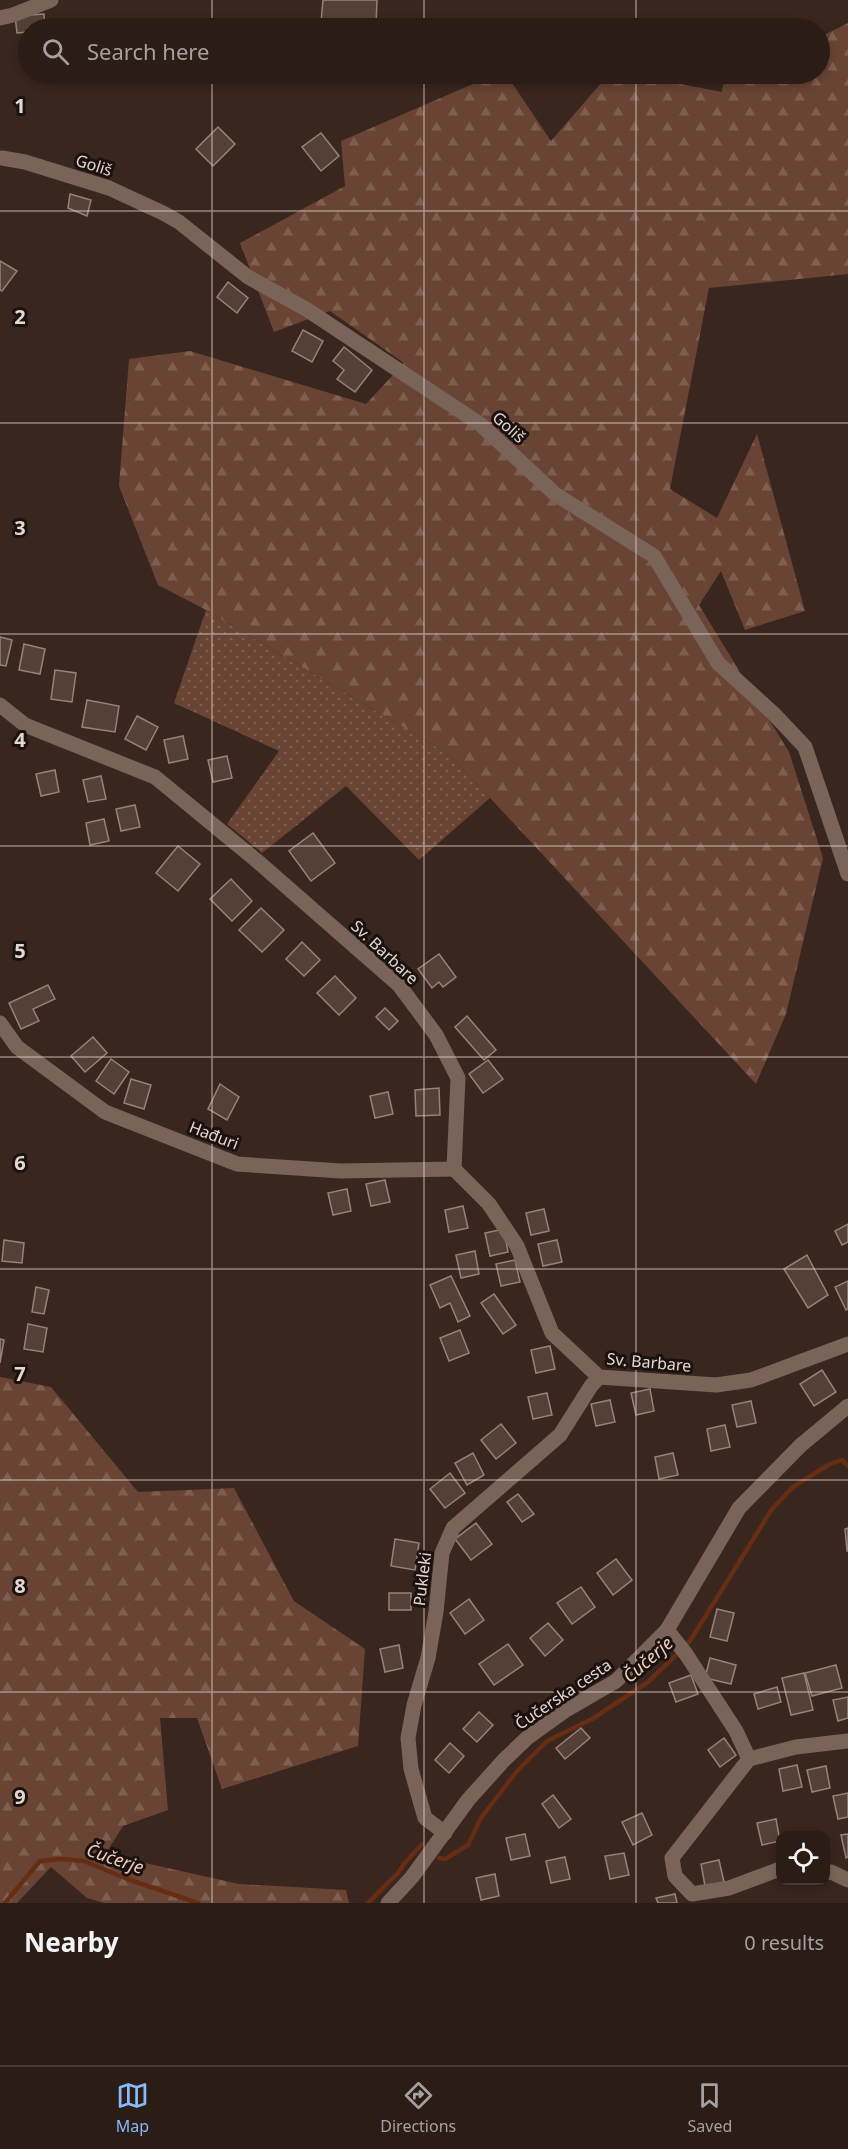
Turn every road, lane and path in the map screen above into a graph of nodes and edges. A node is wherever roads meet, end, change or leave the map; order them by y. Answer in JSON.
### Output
{"nodes":[{"id":1,"x":51,"y":0,"type":"edge"},
{"id":2,"x":0,"y":18,"type":"edge"},
{"id":3,"x":1,"y":159,"type":"edge"},
{"id":4,"x":0,"y":705,"type":"edge"},
{"id":5,"x":848,"y":874,"type":"edge"},
{"id":6,"x":0,"y":1023,"type":"edge"},
{"id":7,"x":454,"y":1169,"type":"junction"},
{"id":8,"x":848,"y":1344,"type":"edge"},
{"id":9,"x":599,"y":1377,"type":"junction"},
{"id":10,"x":848,"y":1406,"type":"edge"},
{"id":11,"x":671,"y":1636,"type":"junction"},
{"id":12,"x":848,"y":1741,"type":"edge"},
{"id":13,"x":749,"y":1759,"type":"junction"},
{"id":14,"x":445,"y":1833,"type":"junction"},
{"id":15,"x":776,"y":1870,"type":"edge"},
{"id":16,"x":830,"y":1872,"type":"edge"},
{"id":17,"x":848,"y":1880,"type":"edge"},
{"id":18,"x":388,"y":1903,"type":"edge"}],
"edges":[{"from":1,"to":2,"type":"street"},
{"from":3,"to":5,"type":"street","name":"Goliš"},
{"from":4,"to":7,"type":"street","name":"Sv. Barbare"},
{"from":6,"to":7,"type":"street","name":"Hađuri"},
{"from":7,"to":9,"type":"street","name":"Sv. Barbare"},
{"from":8,"to":9,"type":"street","name":"Sv. Barbare"},
{"from":9,"to":14,"type":"street","name":"Pukleki"},
{"from":10,"to":11,"type":"street","name":"Čučerska cesta"},
{"from":11,"to":13,"type":"street"},
{"from":11,"to":14,"type":"street","name":"Čučerska cesta"},
{"from":12,"to":13,"type":"street"},
{"from":13,"to":15,"type":"street"},
{"from":14,"to":18,"type":"street","name":"Čučerska cesta"},
{"from":16,"to":17,"type":"street"}]}
